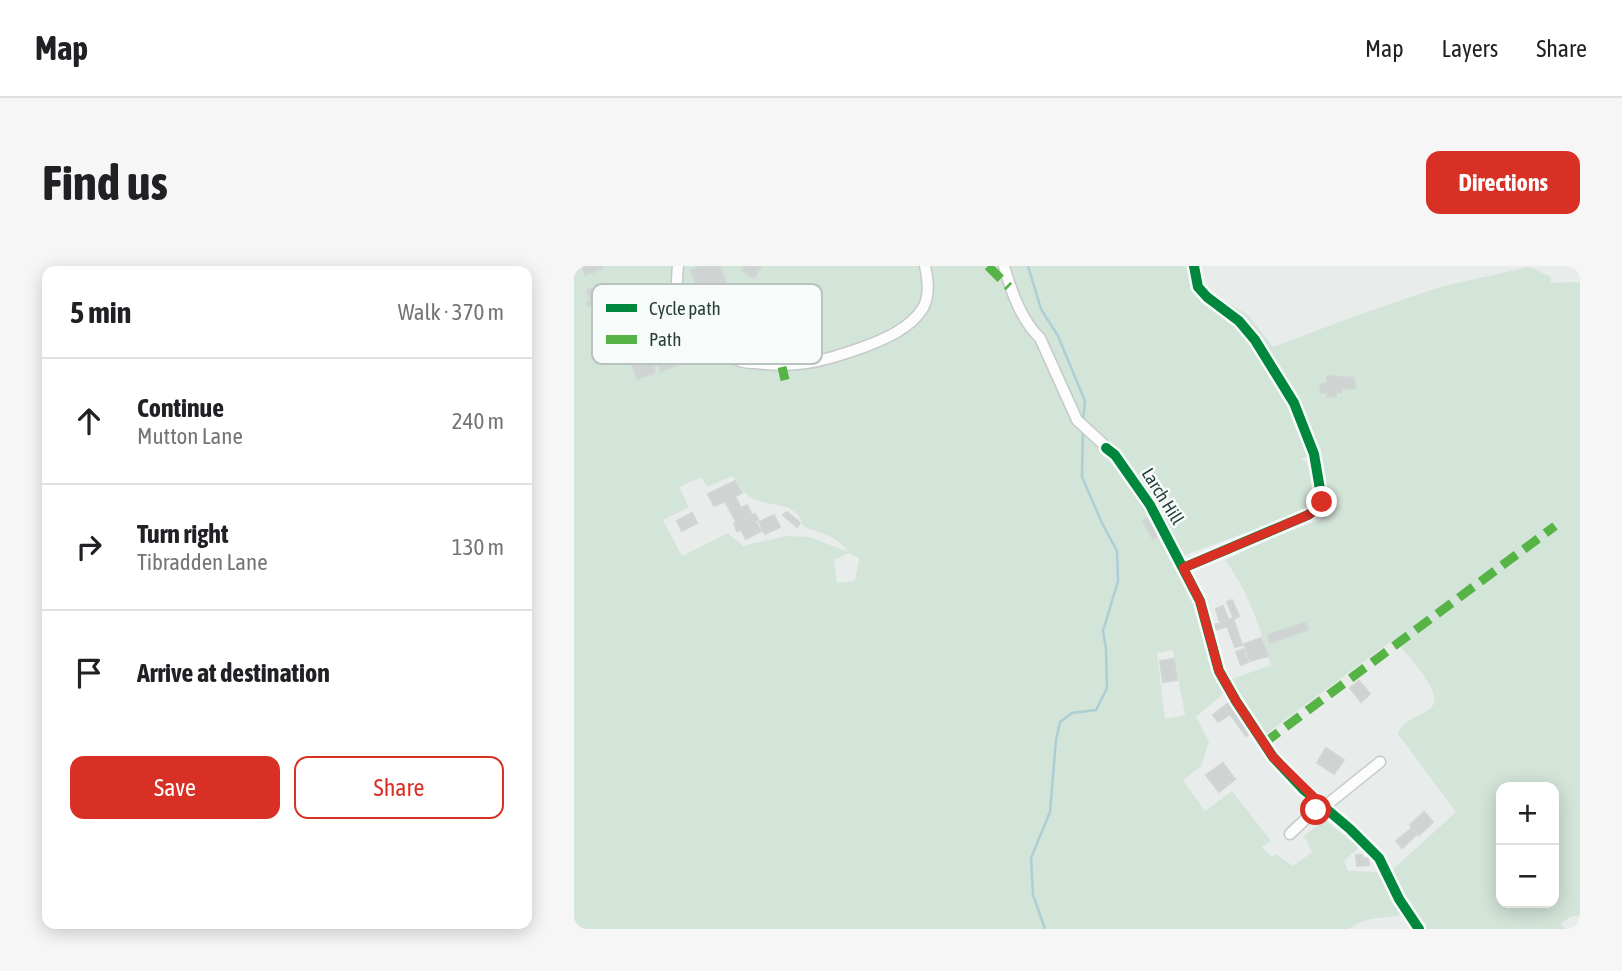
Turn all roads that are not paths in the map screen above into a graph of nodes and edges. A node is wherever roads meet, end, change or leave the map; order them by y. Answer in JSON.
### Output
{"nodes":[{"id":1,"x":678,"y":266,"type":"edge"},
{"id":2,"x":925,"y":266,"type":"edge"},
{"id":3,"x":1004,"y":266,"type":"edge"},
{"id":4,"x":1194,"y":266,"type":"edge"},
{"id":5,"x":677,"y":284,"type":"edge"},
{"id":6,"x":822,"y":360,"type":"edge"},
{"id":7,"x":760,"y":364,"type":"edge"},
{"id":8,"x":804,"y":364,"type":"edge"},
{"id":9,"x":1183,"y":568,"type":"junction"},
{"id":10,"x":1380,"y":762,"type":"dead end"},
{"id":11,"x":1325,"y":807,"type":"junction"},
{"id":12,"x":1290,"y":834,"type":"dead end"},
{"id":13,"x":1419,"y":929,"type":"edge"}],
"edges":[{"from":1,"to":5,"type":"street"},
{"from":2,"to":6,"type":"street"},
{"from":3,"to":9,"type":"street","name":"Larch Hill"},
{"from":4,"to":9,"type":"street"},
{"from":7,"to":8,"type":"street"},
{"from":9,"to":11,"type":"street","name":"Larch Hill"},
{"from":10,"to":11,"type":"street"},
{"from":11,"to":12,"type":"street"},
{"from":11,"to":13,"type":"street","name":"Larch Hill"}]}
